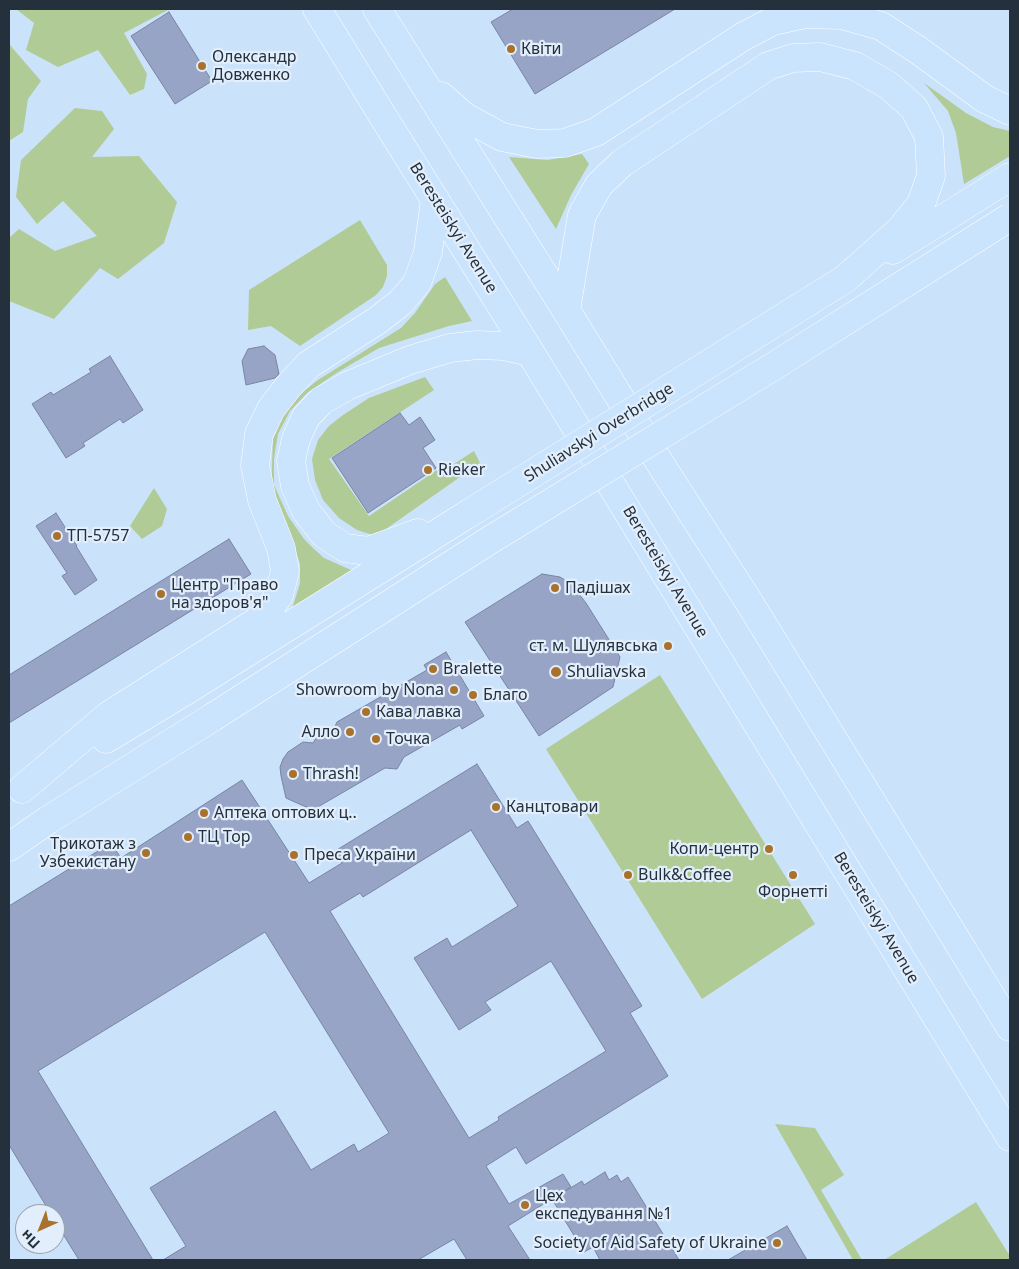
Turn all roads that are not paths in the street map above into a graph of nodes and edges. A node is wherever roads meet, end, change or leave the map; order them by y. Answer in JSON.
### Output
{"nodes":[{"id":1,"x":317,"y":9,"type":"edge"},
{"id":2,"x":377,"y":9,"type":"edge"},
{"id":3,"x":418,"y":74,"type":"junction"},
{"id":4,"x":1010,"y":111,"type":"edge"},
{"id":5,"x":1010,"y":177,"type":"edge"},
{"id":6,"x":435,"y":199,"type":"junction"},
{"id":7,"x":1010,"y":217,"type":"edge"},
{"id":8,"x":845,"y":279,"type":"junction"},
{"id":9,"x":566,"y":310,"type":"junction"},
{"id":10,"x":530,"y":352,"type":"junction"},
{"id":11,"x":468,"y":514,"type":"junction"},
{"id":12,"x":16,"y":794,"type":"edge"},
{"id":13,"x":9,"y":848,"type":"edge"},
{"id":14,"x":1010,"y":1027,"type":"edge"},
{"id":15,"x":1010,"y":1137,"type":"edge"}],
"edges":[{"from":1,"to":6,"type":"main road","name":"Beresteiskyi Avenue"},
{"from":2,"to":3,"type":"main road"},
{"from":3,"to":4,"type":"main road"},
{"from":3,"to":9,"type":"main road"},
{"from":5,"to":8,"type":"main road","name":"Shuliavskyi Overbridge"},
{"from":6,"to":10,"type":"main road","name":"Beresteiskyi Avenue"},
{"from":6,"to":12,"type":"main road"},
{"from":7,"to":13,"type":"main road","name":"Shuliavskyi Overbridge","bridge":true},
{"from":8,"to":9,"type":"main road"},
{"from":8,"to":11,"type":"main road","name":"Shuliavskyi Overbridge","bridge":true},
{"from":9,"to":14,"type":"main road"},
{"from":10,"to":11,"type":"main road"},
{"from":10,"to":15,"type":"main road","name":"Beresteiskyi Avenue"},
{"from":11,"to":12,"type":"main road","name":"Shuliavskyi Overbridge"}]}
